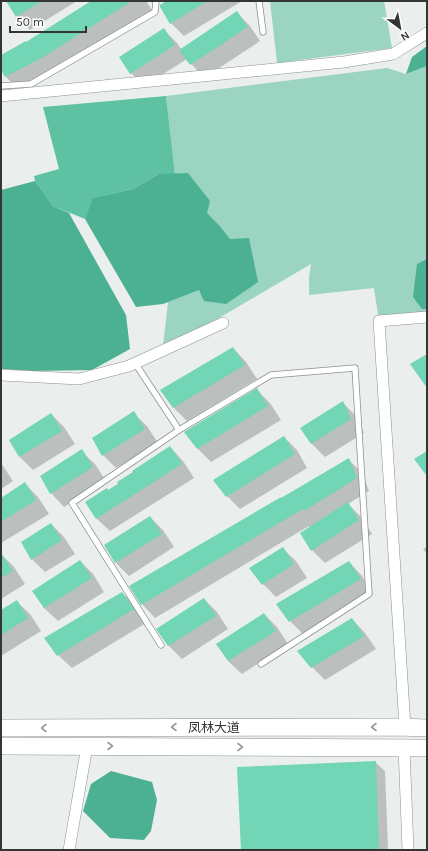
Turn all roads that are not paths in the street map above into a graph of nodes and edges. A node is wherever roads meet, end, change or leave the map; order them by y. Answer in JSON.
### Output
{"nodes":[{"id":1,"x":156,"y":1,"type":"edge"},
{"id":2,"x":260,"y":1,"type":"edge"},
{"id":3,"x":263,"y":32,"type":"dead end"},
{"id":4,"x":427,"y":33,"type":"edge"},
{"id":5,"x":1,"y":86,"type":"edge"},
{"id":6,"x":1,"y":96,"type":"edge"},
{"id":7,"x":427,"y":317,"type":"edge"},
{"id":8,"x":223,"y":323,"type":"dead end"},
{"id":9,"x":135,"y":363,"type":"junction"},
{"id":10,"x":1,"y":375,"type":"edge"},
{"id":11,"x":179,"y":430,"type":"junction"},
{"id":12,"x":161,"y":645,"type":"dead end"},
{"id":13,"x":261,"y":664,"type":"dead end"},
{"id":14,"x":405,"y":727,"type":"junction"},
{"id":15,"x":1,"y":728,"type":"edge"},
{"id":16,"x":427,"y":728,"type":"edge"},
{"id":17,"x":1,"y":746,"type":"edge"},
{"id":18,"x":87,"y":746,"type":"junction"},
{"id":19,"x":404,"y":747,"type":"junction"},
{"id":20,"x":427,"y":748,"type":"edge"},
{"id":21,"x":69,"y":850,"type":"edge"},
{"id":22,"x":408,"y":850,"type":"edge"}],
"edges":[{"from":1,"to":5,"type":"lane"},
{"from":2,"to":3,"type":"lane"},
{"from":4,"to":6,"type":"street"},
{"from":7,"to":14,"type":"street"},
{"from":8,"to":9,"type":"street"},
{"from":9,"to":10,"type":"street"},
{"from":9,"to":11,"type":"lane"},
{"from":11,"to":12,"type":"lane"},
{"from":11,"to":13,"type":"lane"},
{"from":14,"to":15,"type":"main road","name":"凤林大道","one_way":true},
{"from":14,"to":16,"type":"main road","name":"凤林大道"},
{"from":17,"to":18,"type":"main road","name":"凤林大道"},
{"from":18,"to":19,"type":"main road","name":"凤林大道","one_way":true},
{"from":18,"to":21,"type":"street"},
{"from":19,"to":20,"type":"main road","name":"凤林大道"},
{"from":19,"to":22,"type":"street"}]}
